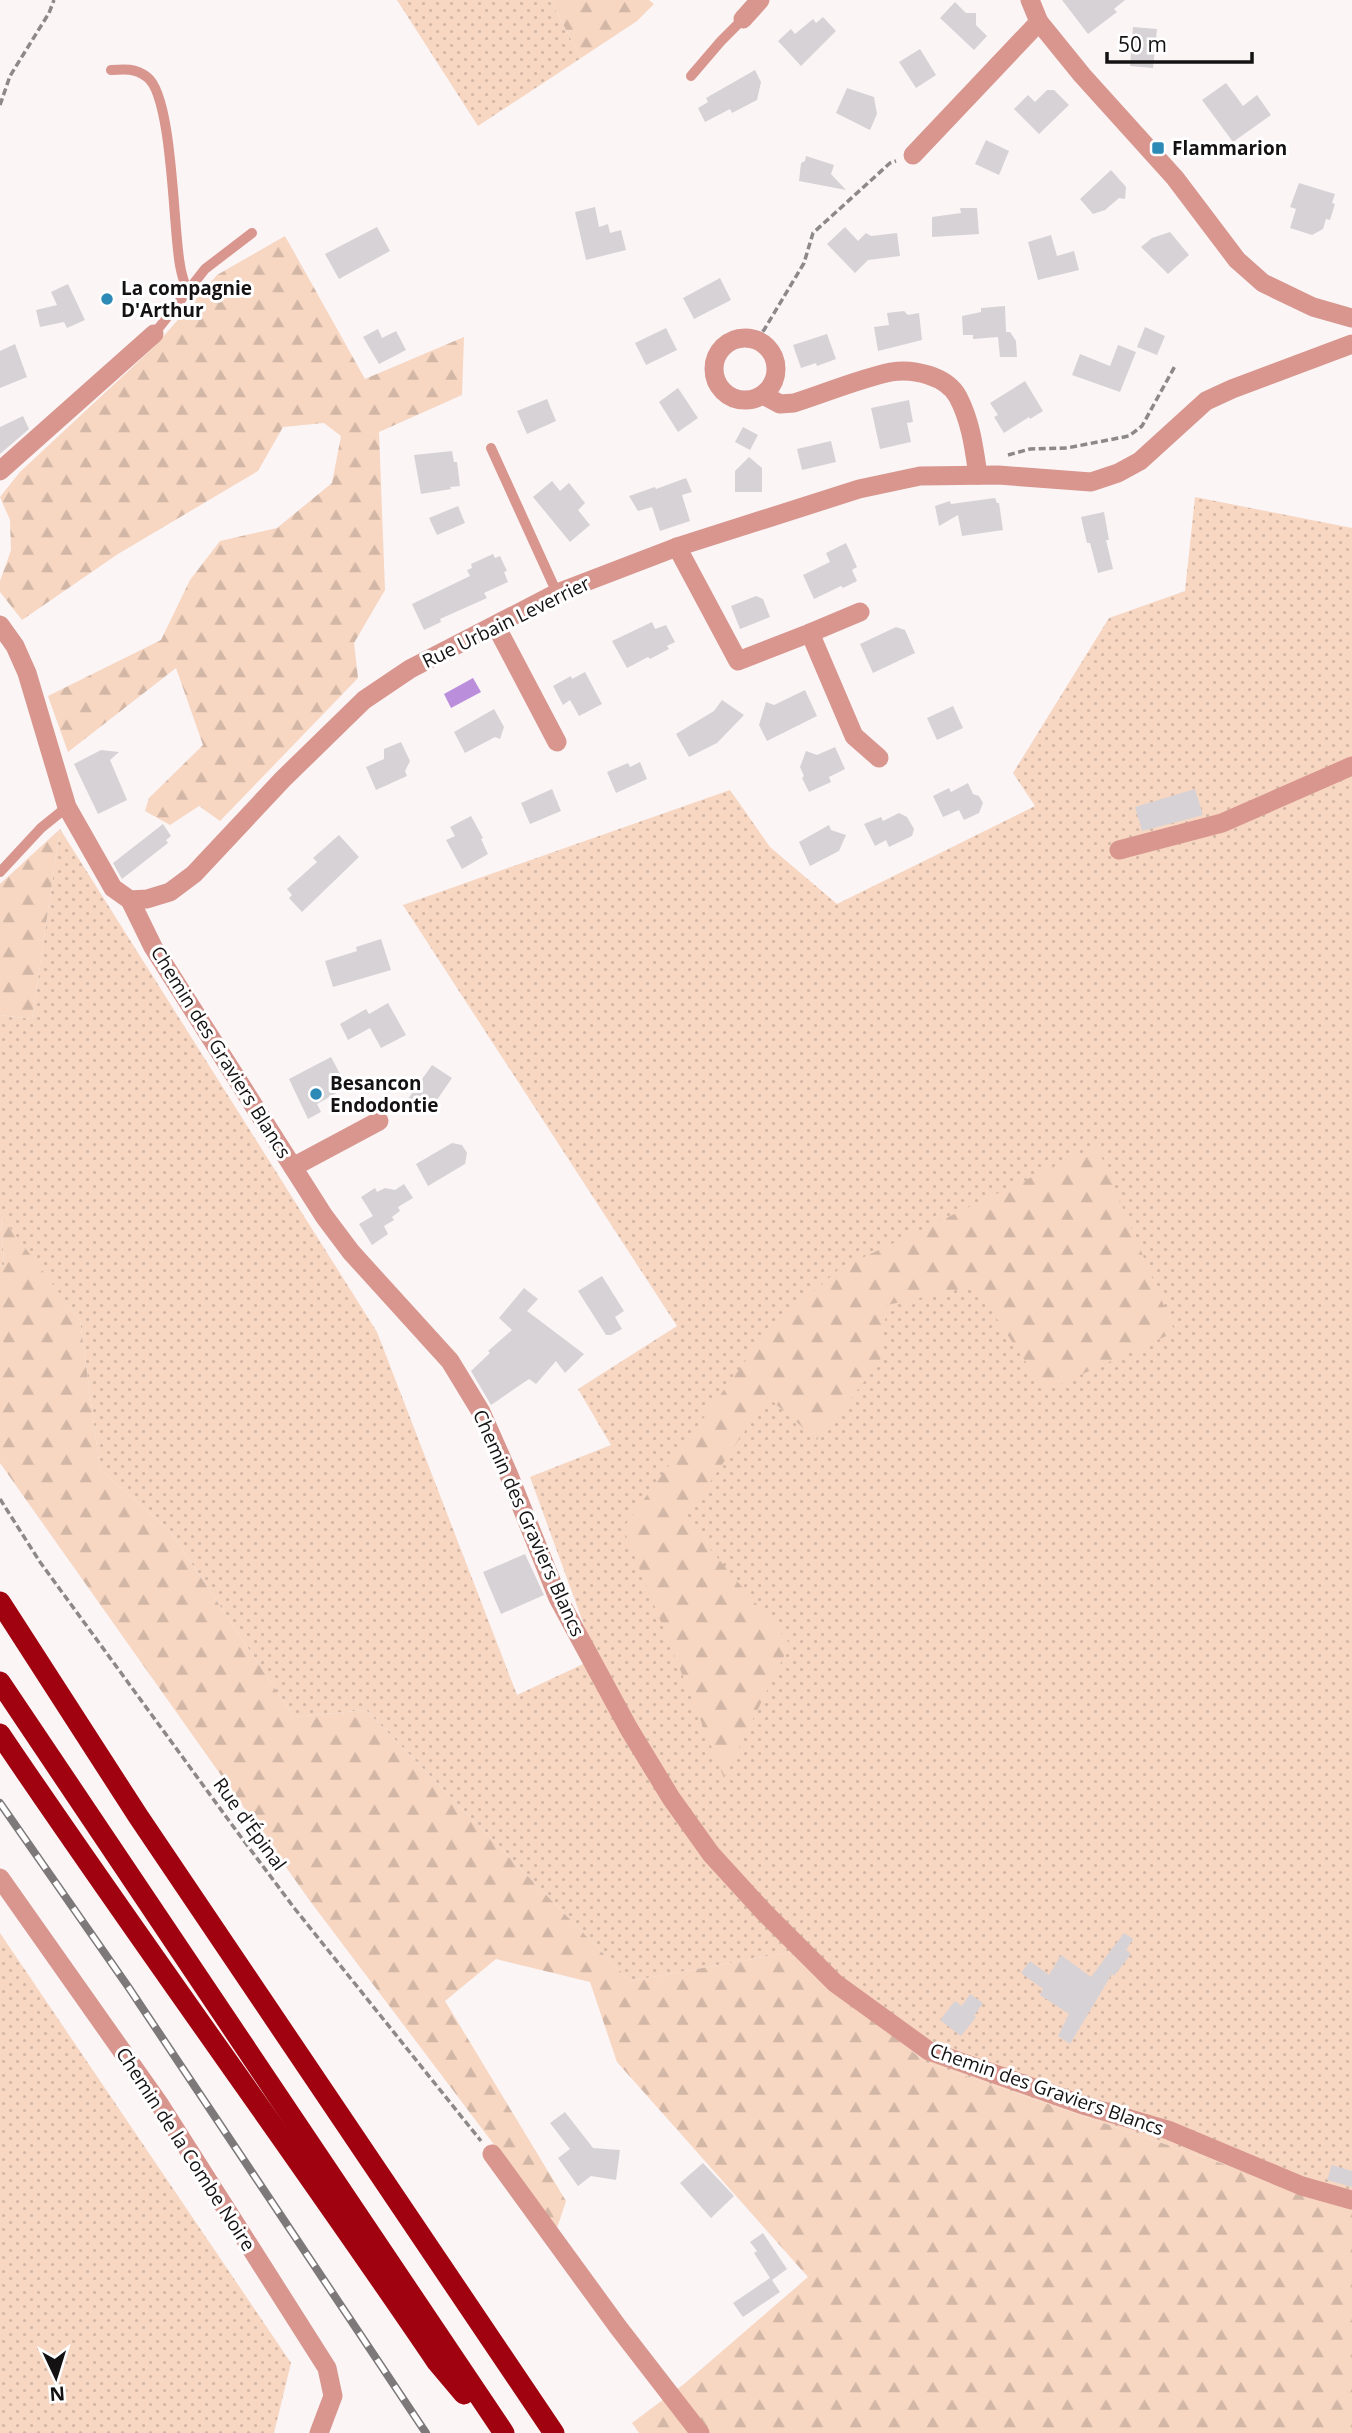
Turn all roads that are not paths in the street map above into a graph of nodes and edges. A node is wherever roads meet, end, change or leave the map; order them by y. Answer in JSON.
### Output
{"nodes":[{"id":1,"x":760,"y":0,"type":"edge"},
{"id":2,"x":1030,"y":0,"type":"edge"},
{"id":3,"x":743,"y":19,"type":"joint"},
{"id":4,"x":1039,"y":22,"type":"junction"},
{"id":5,"x":111,"y":70,"type":"dead end"},
{"id":6,"x":691,"y":76,"type":"dead end"},
{"id":7,"x":913,"y":155,"type":"road end"},
{"id":8,"x":252,"y":233,"type":"dead end"},
{"id":9,"x":187,"y":291,"type":"junction"},
{"id":10,"x":1352,"y":318,"type":"edge"},
{"id":11,"x":154,"y":334,"type":"joint"},
{"id":12,"x":1352,"y":344,"type":"edge"},
{"id":13,"x":763,"y":395,"type":"junction"},
{"id":14,"x":491,"y":448,"type":"dead end"},
{"id":15,"x":0,"y":471,"type":"edge"},
{"id":16,"x":978,"y":475,"type":"junction"},
{"id":17,"x":677,"y":547,"type":"junction"},
{"id":18,"x":557,"y":593,"type":"junction"},
{"id":19,"x":860,"y":611,"type":"dead end"},
{"id":20,"x":0,"y":626,"type":"edge"},
{"id":21,"x":496,"y":626,"type":"junction"},
{"id":22,"x":810,"y":633,"type":"junction"},
{"id":23,"x":557,"y":742,"type":"dead end"},
{"id":24,"x":879,"y":758,"type":"dead end"},
{"id":25,"x":1352,"y":766,"type":"edge"},
{"id":26,"x":67,"y":807,"type":"junction"},
{"id":27,"x":1119,"y":850,"type":"dead end"},
{"id":28,"x":0,"y":872,"type":"edge"},
{"id":29,"x":130,"y":900,"type":"junction"},
{"id":30,"x":379,"y":1121,"type":"dead end"},
{"id":31,"x":293,"y":1167,"type":"junction"},
{"id":32,"x":0,"y":1602,"type":"edge"},
{"id":33,"x":0,"y":1682,"type":"edge"},
{"id":34,"x":0,"y":1734,"type":"edge"},
{"id":35,"x":0,"y":1878,"type":"edge"},
{"id":36,"x":492,"y":2154,"type":"road end"},
{"id":37,"x":1352,"y":2200,"type":"edge"},
{"id":38,"x":320,"y":2433,"type":"edge"},
{"id":39,"x":496,"y":2433,"type":"edge"},
{"id":40,"x":504,"y":2433,"type":"edge"},
{"id":41,"x":554,"y":2433,"type":"edge"},
{"id":42,"x":700,"y":2433,"type":"edge"}],
"edges":[{"from":1,"to":3,"type":"street"},
{"from":2,"to":4,"type":"street"},
{"from":3,"to":6,"type":"lane"},
{"from":4,"to":7,"type":"street"},
{"from":4,"to":10,"type":"street"},
{"from":5,"to":9,"type":"lane"},
{"from":8,"to":9,"type":"lane"},
{"from":9,"to":11,"type":"lane"},
{"from":11,"to":15,"type":"street"},
{"from":12,"to":16,"type":"street","name":"Rue Urbain Leverrier"},
{"from":13,"to":13,"type":"street"},
{"from":13,"to":16,"type":"street"},
{"from":14,"to":18,"type":"lane"},
{"from":16,"to":17,"type":"street","name":"Rue Urbain Leverrier"},
{"from":17,"to":18,"type":"street","name":"Rue Urbain Leverrier"},
{"from":17,"to":22,"type":"street"},
{"from":18,"to":21,"type":"street","name":"Rue Urbain Leverrier"},
{"from":19,"to":22,"type":"street"},
{"from":20,"to":26,"type":"street"},
{"from":21,"to":23,"type":"street"},
{"from":21,"to":29,"type":"street","name":"Rue Urbain Leverrier"},
{"from":22,"to":24,"type":"street"},
{"from":25,"to":27,"type":"street"},
{"from":26,"to":28,"type":"lane"},
{"from":26,"to":29,"type":"street"},
{"from":29,"to":31,"type":"street","name":"Chemin des Graviers Blancs"},
{"from":30,"to":31,"type":"street"},
{"from":31,"to":37,"type":"street","name":"Chemin des Graviers Blancs"},
{"from":32,"to":41,"type":"highway"},
{"from":33,"to":40,"type":"highway"},
{"from":34,"to":39,"type":"highway"},
{"from":35,"to":38,"type":"street","name":"Chemin de la Combe Noire"},
{"from":36,"to":42,"type":"street"}]}
